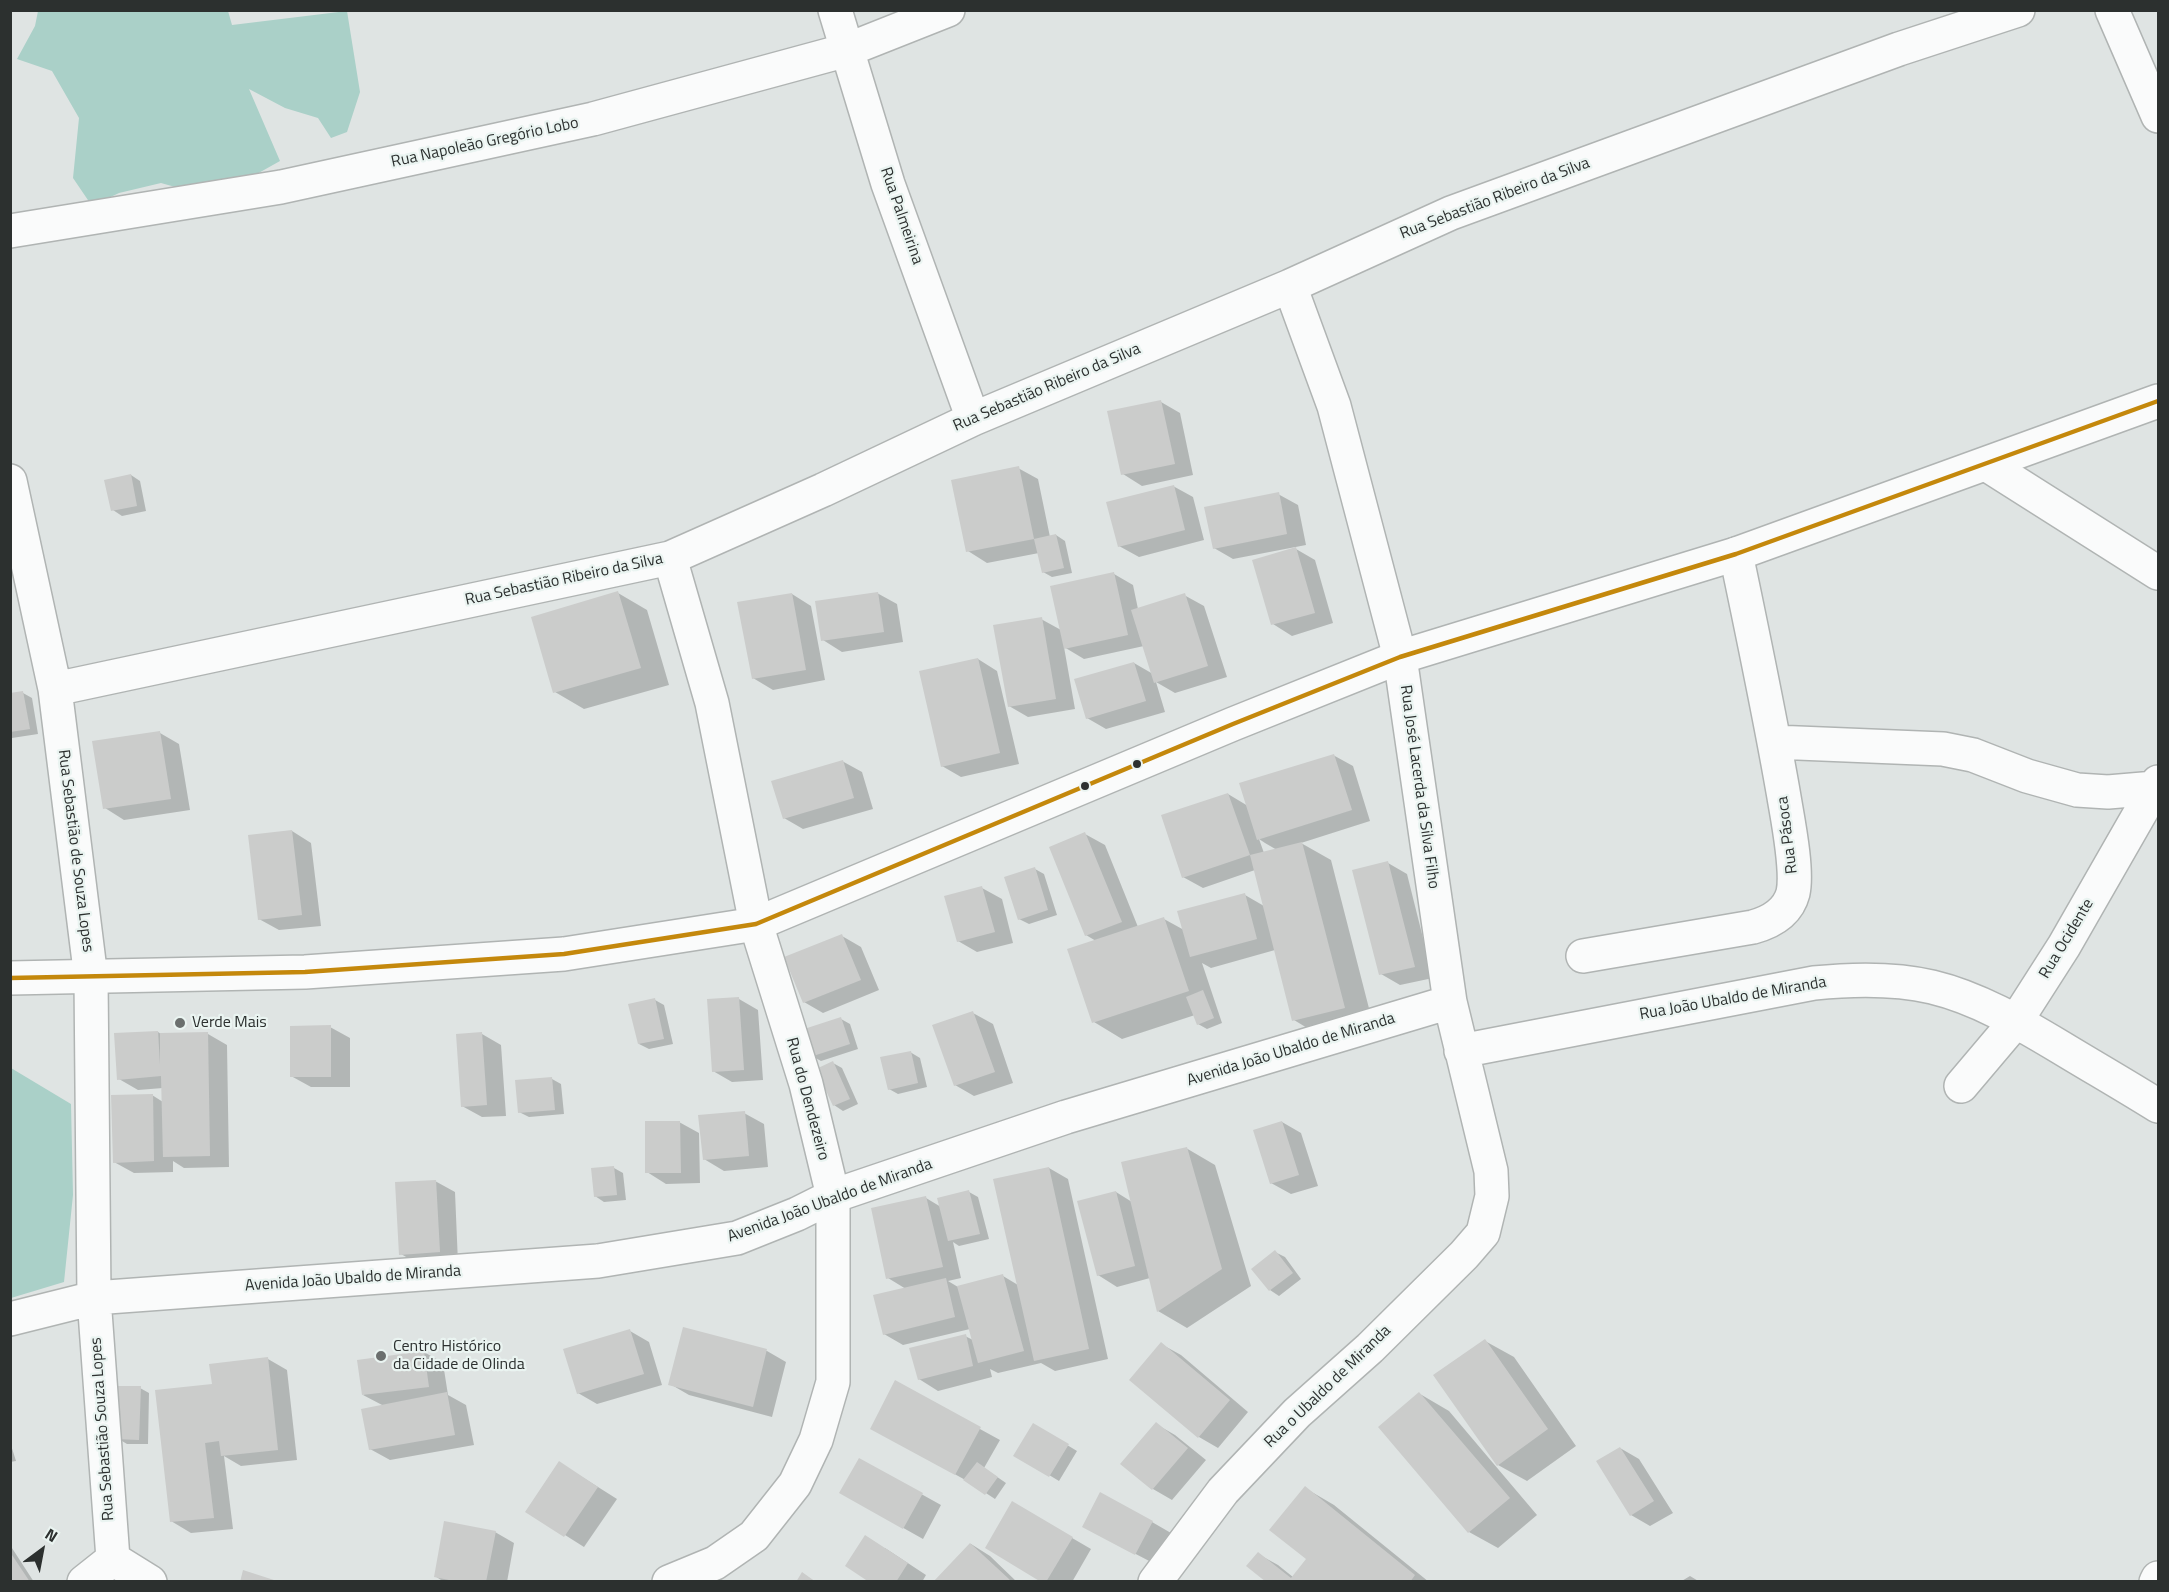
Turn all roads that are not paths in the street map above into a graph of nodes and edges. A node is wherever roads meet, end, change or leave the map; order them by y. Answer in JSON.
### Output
{"nodes":[{"id":1,"x":835,"y":10,"type":"edge"},
{"id":2,"x":948,"y":10,"type":"edge"},
{"id":3,"x":2018,"y":10,"type":"edge"},
{"id":4,"x":2112,"y":10,"type":"edge"},
{"id":5,"x":847,"y":50,"type":"junction"},
{"id":6,"x":2158,"y":116,"type":"edge"},
{"id":7,"x":10,"y":231,"type":"edge"},
{"id":8,"x":1290,"y":286,"type":"junction"},
{"id":9,"x":2158,"y":401,"type":"edge"},
{"id":10,"x":974,"y":419,"type":"junction"},
{"id":11,"x":1986,"y":464,"type":"junction"},
{"id":12,"x":10,"y":481,"type":"edge"},
{"id":13,"x":1736,"y":554,"type":"junction"},
{"id":14,"x":670,"y":558,"type":"junction"},
{"id":15,"x":2158,"y":573,"type":"edge"},
{"id":16,"x":1400,"y":657,"type":"junction"},
{"id":17,"x":55,"y":689,"type":"junction"},
{"id":18,"x":1774,"y":742,"type":"junction"},
{"id":19,"x":2157,"y":785,"type":"edge"},
{"id":20,"x":756,"y":924,"type":"junction"},
{"id":21,"x":1583,"y":956,"type":"dead end"},
{"id":22,"x":10,"y":978,"type":"edge"},
{"id":23,"x":91,"y":978,"type":"junction"},
{"id":24,"x":1450,"y":1002,"type":"junction"},
{"id":25,"x":2016,"y":1021,"type":"junction"},
{"id":26,"x":1461,"y":1051,"type":"junction"},
{"id":27,"x":1961,"y":1086,"type":"dead end"},
{"id":28,"x":2158,"y":1106,"type":"edge"},
{"id":29,"x":833,"y":1196,"type":"junction"},
{"id":30,"x":1464,"y":1256,"type":"joint"},
{"id":31,"x":94,"y":1298,"type":"junction"},
{"id":32,"x":10,"y":1319,"type":"edge"},
{"id":33,"x":113,"y":1559,"type":"junction"},
{"id":34,"x":84,"y":1581,"type":"edge"},
{"id":35,"x":150,"y":1581,"type":"edge"},
{"id":36,"x":669,"y":1581,"type":"edge"},
{"id":37,"x":1155,"y":1581,"type":"edge"}],
"edges":[{"from":1,"to":5,"type":"street","name":"Rua Palmeirina"},
{"from":2,"to":5,"type":"street","name":"Rua Napoleão Gregório Lobo"},
{"from":3,"to":8,"type":"street","name":"Rua Sebastião Ribeiro da Silva"},
{"from":4,"to":6,"type":"street"},
{"from":5,"to":7,"type":"street","name":"Rua Napoleão Gregório Lobo"},
{"from":5,"to":10,"type":"street","name":"Rua Palmeirina"},
{"from":8,"to":10,"type":"street","name":"Rua Sebastião Ribeiro da Silva"},
{"from":8,"to":16,"type":"street","name":"Rua José Lacerda da Silva Filho"},
{"from":9,"to":11,"type":"street"},
{"from":10,"to":14,"type":"street","name":"Rua Sebastião Ribeiro da Silva"},
{"from":11,"to":13,"type":"street"},
{"from":11,"to":15,"type":"street"},
{"from":12,"to":17,"type":"street","name":"Rua Sebastião de Souza Lopes"},
{"from":13,"to":16,"type":"street"},
{"from":13,"to":18,"type":"street","name":"Rua Pásoca"},
{"from":14,"to":17,"type":"street","name":"Rua Sebastião Ribeiro da Silva"},
{"from":14,"to":20,"type":"street","name":"Rua do Dendezeiro"},
{"from":16,"to":20,"type":"street"},
{"from":16,"to":24,"type":"street","name":"Rua José Lacerda da Silva Filho"},
{"from":17,"to":23,"type":"street","name":"Rua Sebastião de Souza Lopes"},
{"from":18,"to":19,"type":"street"},
{"from":18,"to":21,"type":"street","name":"Rua Pásoca"},
{"from":19,"to":25,"type":"street","name":"Rua Ocidente"},
{"from":20,"to":23,"type":"street"},
{"from":20,"to":29,"type":"street","name":"Rua do Dendezeiro"},
{"from":22,"to":23,"type":"street"},
{"from":23,"to":31,"type":"street","name":"Rua Sebastião de Souza Lopes"},
{"from":24,"to":26,"type":"street","name":"Rua José Lacerda da Silva Filho"},
{"from":24,"to":29,"type":"street","name":"Avenida João Ubaldo de Miranda"},
{"from":25,"to":26,"type":"street","name":"Rua João Ubaldo de Miranda"},
{"from":25,"to":27,"type":"street","name":"Rua Ocidente"},
{"from":25,"to":28,"type":"street","name":"Rua João Ubaldo de Miranda"},
{"from":26,"to":30,"type":"street","name":"Rua José Lacerda da Silva Filho"},
{"from":29,"to":31,"type":"street","name":"Avenida João Ubaldo de Miranda"},
{"from":29,"to":36,"type":"street","name":"Rua do Dendezeiro"},
{"from":30,"to":37,"type":"street","name":"Rua o Ubaldo de Miranda"},
{"from":31,"to":32,"type":"street","name":"Avenida João Ubaldo de Miranda"},
{"from":31,"to":33,"type":"street","name":"Rua Sebastião Souza Lopes"},
{"from":33,"to":34,"type":"street"},
{"from":33,"to":35,"type":"street"}]}
